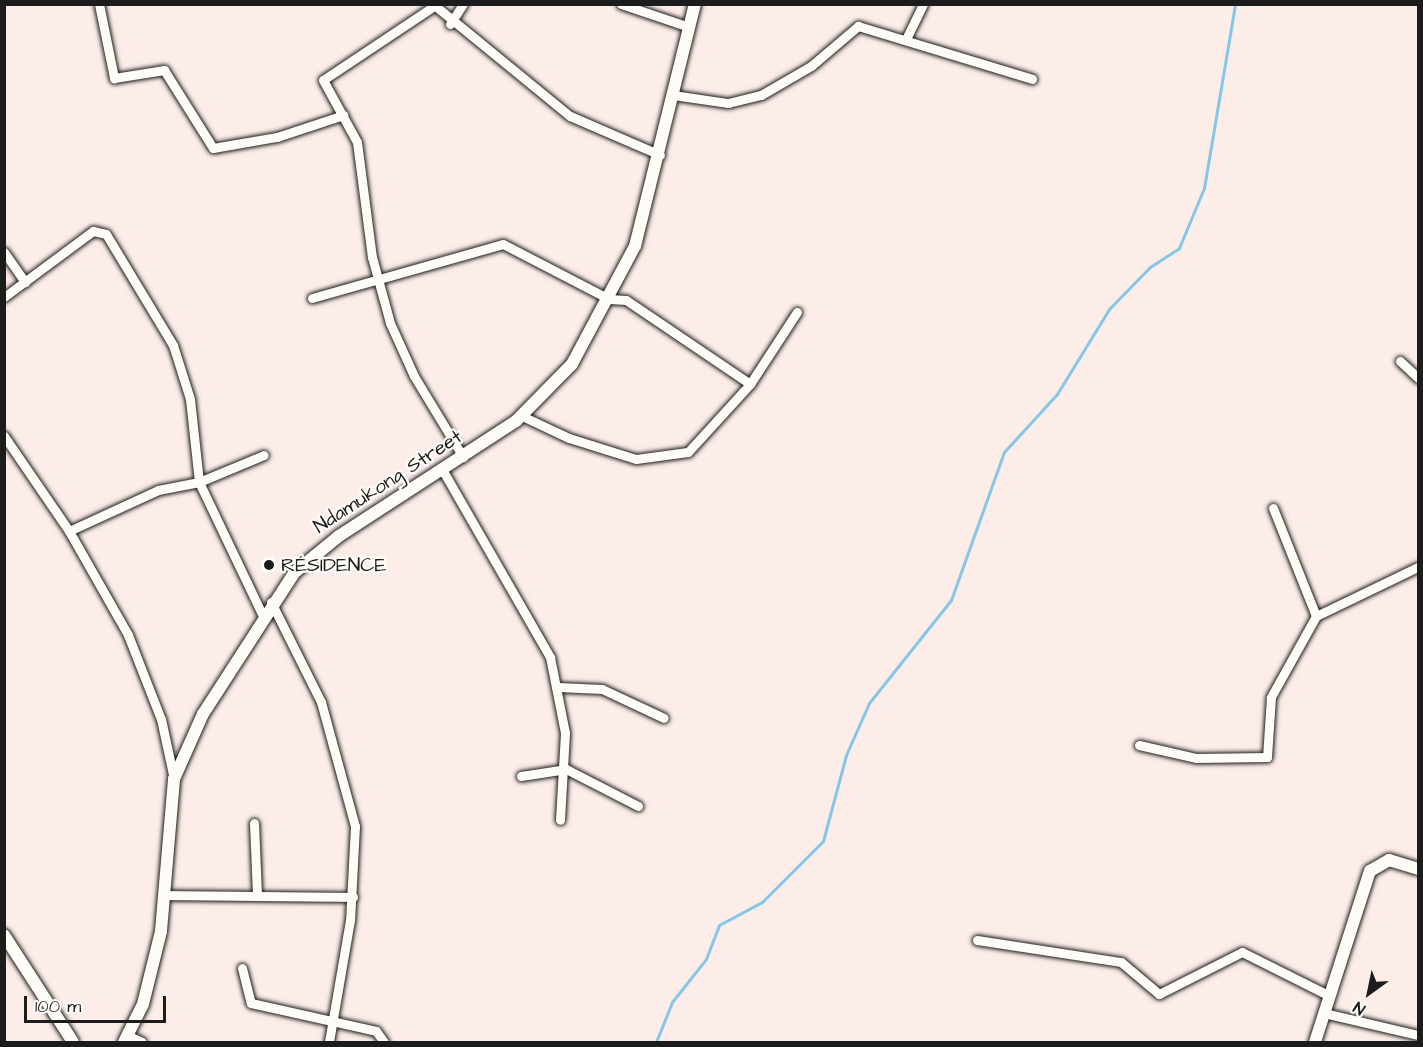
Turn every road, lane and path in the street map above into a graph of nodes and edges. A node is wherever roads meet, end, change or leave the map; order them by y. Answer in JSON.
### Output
{"nodes":[{"id":1,"x":99,"y":4,"type":"edge"},
{"id":2,"x":463,"y":4,"type":"edge"},
{"id":3,"x":621,"y":4,"type":"edge"},
{"id":4,"x":695,"y":4,"type":"edge"},
{"id":5,"x":923,"y":4,"type":"edge"},
{"id":6,"x":434,"y":5,"type":"edge"},
{"id":7,"x":450,"y":24,"type":"junction"},
{"id":8,"x":690,"y":27,"type":"junction"},
{"id":9,"x":906,"y":39,"type":"junction"},
{"id":10,"x":1032,"y":79,"type":"dead end"},
{"id":11,"x":673,"y":95,"type":"junction"},
{"id":12,"x":343,"y":115,"type":"junction"},
{"id":13,"x":660,"y":155,"type":"junction"},
{"id":14,"x":4,"y":252,"type":"edge"},
{"id":15,"x":379,"y":280,"type":"junction"},
{"id":16,"x":25,"y":282,"type":"junction"},
{"id":17,"x":4,"y":297,"type":"edge"},
{"id":18,"x":312,"y":298,"type":"dead end"},
{"id":19,"x":609,"y":299,"type":"junction"},
{"id":20,"x":797,"y":312,"type":"dead end"},
{"id":21,"x":1400,"y":361,"type":"dead end"},
{"id":22,"x":1419,"y":378,"type":"edge"},
{"id":23,"x":750,"y":384,"type":"junction"},
{"id":24,"x":522,"y":416,"type":"junction"},
{"id":25,"x":4,"y":436,"type":"edge"},
{"id":26,"x":264,"y":455,"type":"dead end"},
{"id":27,"x":463,"y":457,"type":"junction"},
{"id":28,"x":443,"y":471,"type":"junction"},
{"id":29,"x":199,"y":482,"type":"junction"},
{"id":30,"x":1273,"y":508,"type":"dead end"},
{"id":31,"x":69,"y":531,"type":"junction"},
{"id":32,"x":1419,"y":567,"type":"edge"},
{"id":33,"x":271,"y":602,"type":"junction"},
{"id":34,"x":263,"y":616,"type":"junction"},
{"id":35,"x":1316,"y":616,"type":"junction"},
{"id":36,"x":558,"y":687,"type":"junction"},
{"id":37,"x":664,"y":718,"type":"dead end"},
{"id":38,"x":1139,"y":745,"type":"dead end"},
{"id":39,"x":566,"y":769,"type":"junction"},
{"id":40,"x":521,"y":777,"type":"dead end"},
{"id":41,"x":174,"y":779,"type":"junction"},
{"id":42,"x":638,"y":806,"type":"dead end"},
{"id":43,"x":560,"y":820,"type":"dead end"},
{"id":44,"x":254,"y":823,"type":"dead end"},
{"id":45,"x":1419,"y":869,"type":"edge"},
{"id":46,"x":165,"y":895,"type":"junction"},
{"id":47,"x":257,"y":896,"type":"junction"},
{"id":48,"x":353,"y":897,"type":"junction"},
{"id":49,"x":4,"y":935,"type":"edge"},
{"id":50,"x":977,"y":940,"type":"dead end"},
{"id":51,"x":242,"y":968,"type":"dead end"},
{"id":52,"x":1330,"y":996,"type":"junction"},
{"id":53,"x":1324,"y":1013,"type":"junction"},
{"id":54,"x":333,"y":1022,"type":"junction"},
{"id":55,"x":1419,"y":1035,"type":"edge"},
{"id":56,"x":126,"y":1039,"type":"edge"},
{"id":57,"x":73,"y":1042,"type":"edge"},
{"id":58,"x":142,"y":1042,"type":"edge"},
{"id":59,"x":329,"y":1042,"type":"edge"},
{"id":60,"x":384,"y":1042,"type":"edge"},
{"id":61,"x":1315,"y":1042,"type":"edge"}],
"edges":[{"from":1,"to":12,"type":"street"},
{"from":2,"to":7,"type":"street"},
{"from":3,"to":8,"type":"street"},
{"from":4,"to":8,"type":"main road","name":"Ndamukong Street"},
{"from":5,"to":9,"type":"street"},
{"from":6,"to":7,"type":"street"},
{"from":6,"to":12,"type":"street"},
{"from":7,"to":13,"type":"street"},
{"from":8,"to":11,"type":"main road","name":"Ndamukong Street"},
{"from":9,"to":10,"type":"street"},
{"from":9,"to":11,"type":"street"},
{"from":11,"to":13,"type":"main road","name":"Ndamukong Street"},
{"from":12,"to":15,"type":"street"},
{"from":13,"to":19,"type":"main road","name":"Ndamukong Street"},
{"from":14,"to":16,"type":"street"},
{"from":15,"to":18,"type":"street"},
{"from":15,"to":19,"type":"street"},
{"from":15,"to":27,"type":"street"},
{"from":16,"to":17,"type":"street"},
{"from":16,"to":29,"type":"street"},
{"from":19,"to":23,"type":"street"},
{"from":19,"to":24,"type":"main road","name":"Ndamukong Street"},
{"from":20,"to":23,"type":"street"},
{"from":21,"to":22,"type":"street"},
{"from":23,"to":24,"type":"street"},
{"from":24,"to":27,"type":"main road","name":"Ndamukong Street"},
{"from":25,"to":31,"type":"street"},
{"from":26,"to":29,"type":"street"},
{"from":27,"to":28,"type":"main road","name":"Ndamukong Street"},
{"from":28,"to":33,"type":"main road","name":"Ndamukong Street"},
{"from":28,"to":36,"type":"street"},
{"from":29,"to":31,"type":"street"},
{"from":29,"to":34,"type":"street"},
{"from":30,"to":35,"type":"street"},
{"from":31,"to":41,"type":"street"},
{"from":32,"to":35,"type":"street"},
{"from":33,"to":34,"type":"main road","name":"Ndamukong Street"},
{"from":33,"to":48,"type":"street"},
{"from":34,"to":41,"type":"main road","name":"Ndamukong Street"},
{"from":35,"to":38,"type":"street"},
{"from":36,"to":37,"type":"street"},
{"from":36,"to":39,"type":"street"},
{"from":39,"to":40,"type":"street"},
{"from":39,"to":42,"type":"street"},
{"from":39,"to":43,"type":"street"},
{"from":41,"to":46,"type":"main road","name":"Ndamukong Street"},
{"from":44,"to":47,"type":"street"},
{"from":45,"to":52,"type":"main road"},
{"from":46,"to":47,"type":"street"},
{"from":46,"to":56,"type":"main road","name":"Ndamukong Street"},
{"from":47,"to":48,"type":"street"},
{"from":48,"to":54,"type":"street"},
{"from":49,"to":57,"type":"main road"},
{"from":50,"to":52,"type":"street"},
{"from":51,"to":54,"type":"street"},
{"from":52,"to":53,"type":"main road"},
{"from":53,"to":55,"type":"street"},
{"from":53,"to":61,"type":"main road"},
{"from":54,"to":59,"type":"street"},
{"from":54,"to":60,"type":"street"},
{"from":56,"to":58,"type":"street"}]}
